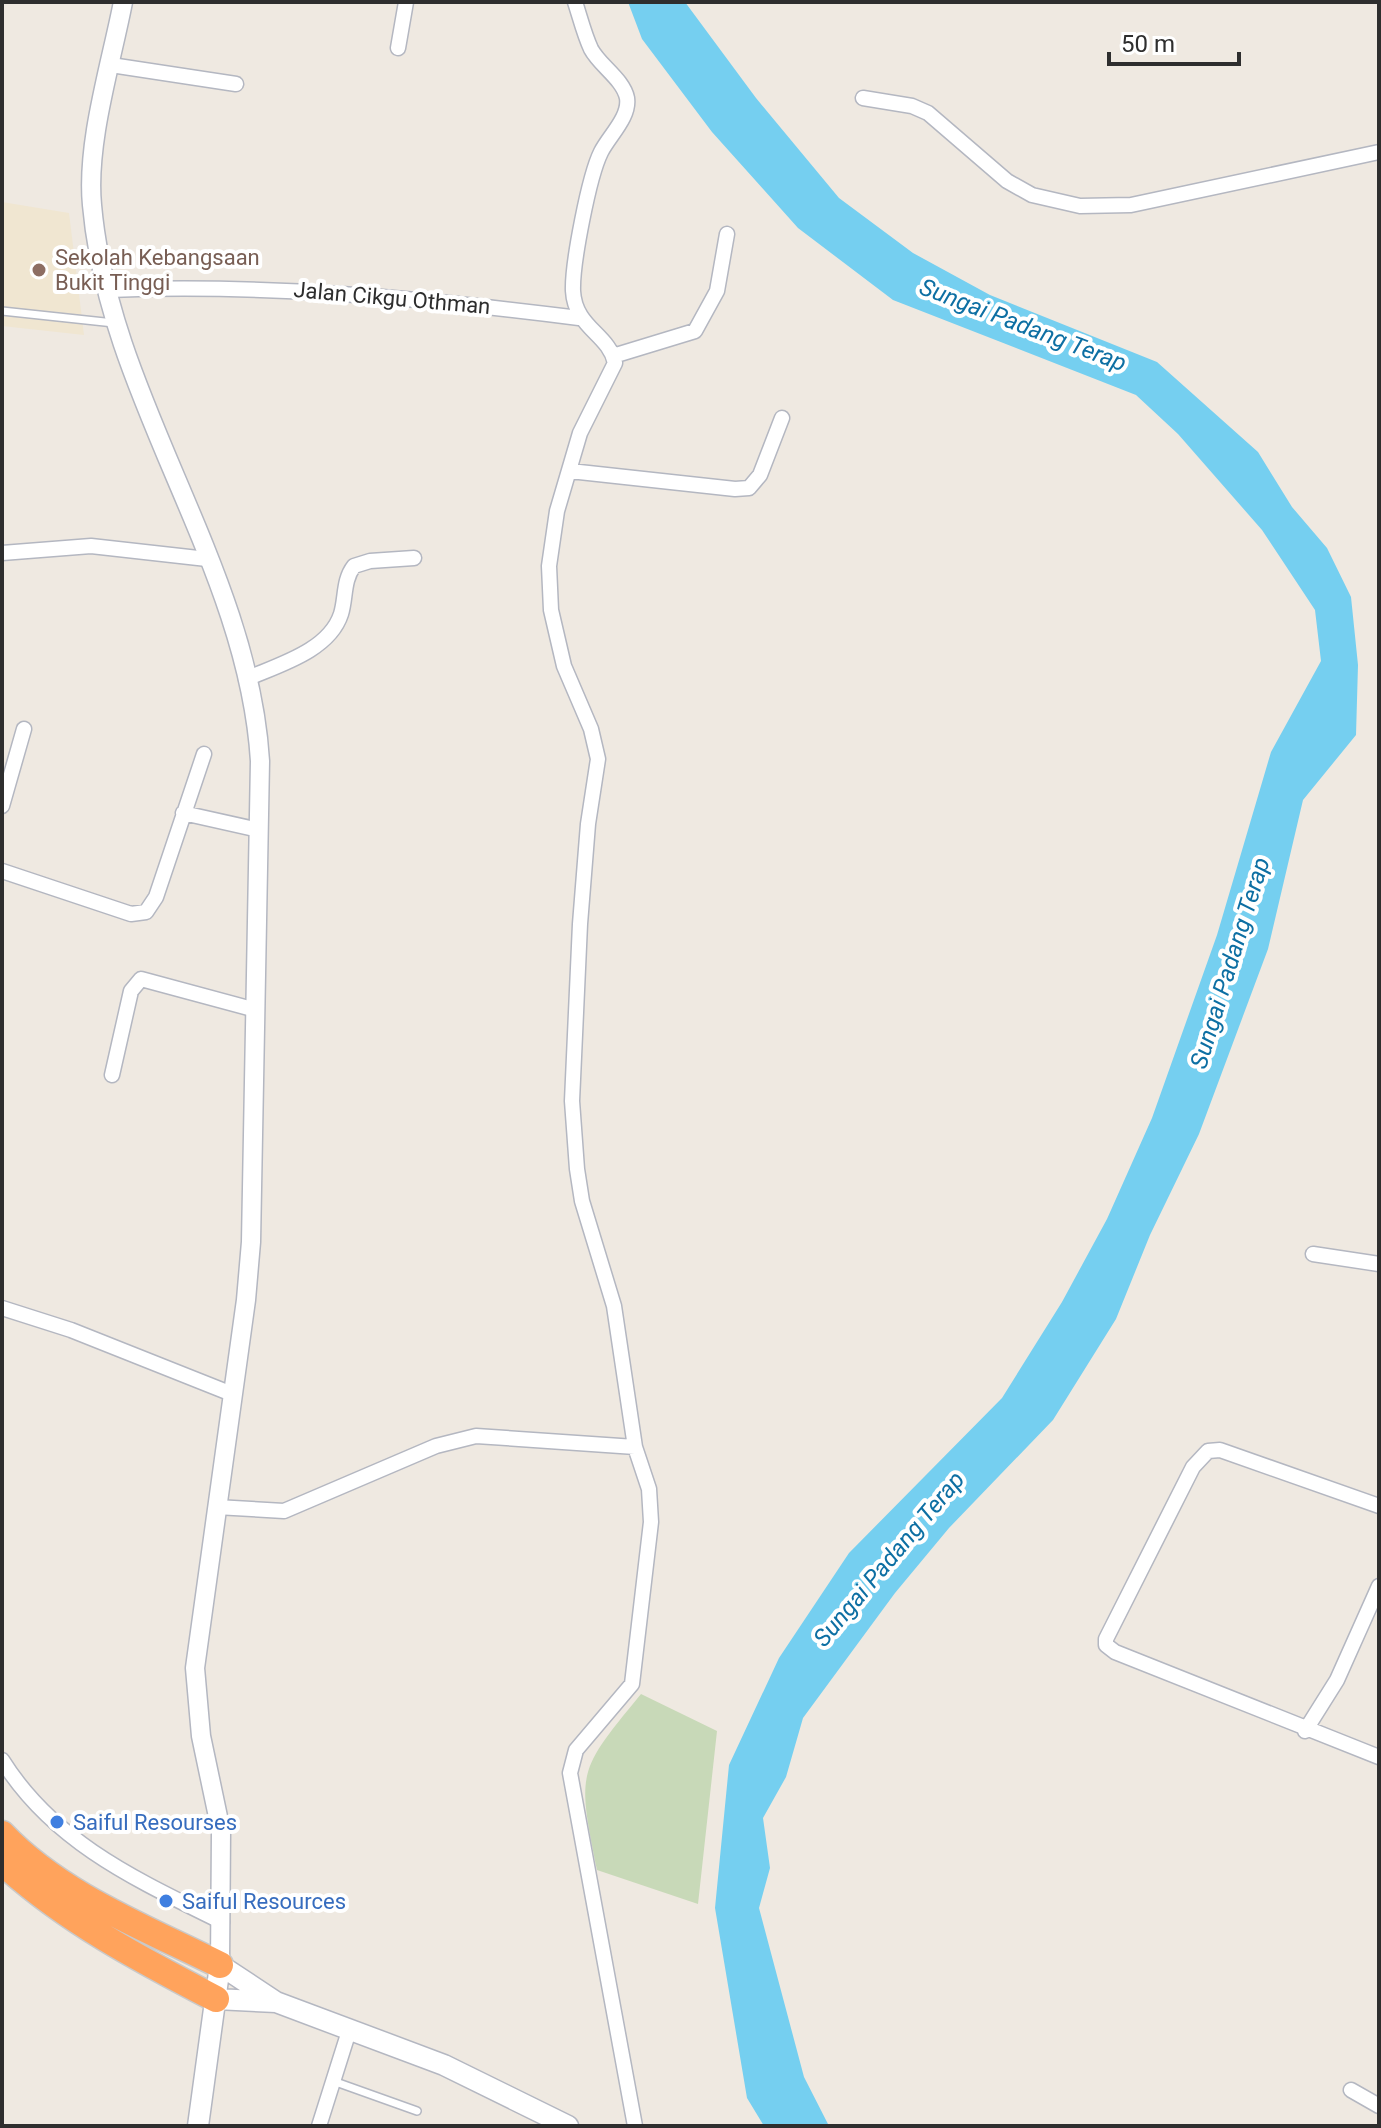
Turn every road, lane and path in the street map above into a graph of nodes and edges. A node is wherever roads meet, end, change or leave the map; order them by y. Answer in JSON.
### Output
{"nodes":[{"id":1,"x":123,"y":2,"type":"edge"},
{"id":2,"x":406,"y":2,"type":"edge"},
{"id":3,"x":575,"y":2,"type":"edge"},
{"id":4,"x":398,"y":48,"type":"dead end"},
{"id":5,"x":111,"y":65,"type":"junction"},
{"id":6,"x":236,"y":84,"type":"dead end"},
{"id":7,"x":863,"y":98,"type":"dead end"},
{"id":8,"x":1379,"y":152,"type":"edge"},
{"id":9,"x":727,"y":234,"type":"dead end"},
{"id":10,"x":109,"y":290,"type":"junction"},
{"id":11,"x":2,"y":311,"type":"edge"},
{"id":12,"x":579,"y":318,"type":"junction"},
{"id":13,"x":117,"y":323,"type":"junction"},
{"id":14,"x":613,"y":356,"type":"junction"},
{"id":15,"x":782,"y":418,"type":"dead end"},
{"id":16,"x":570,"y":471,"type":"junction"},
{"id":17,"x":2,"y":553,"type":"edge"},
{"id":18,"x":414,"y":558,"type":"dead end"},
{"id":19,"x":207,"y":559,"type":"junction"},
{"id":20,"x":246,"y":679,"type":"junction"},
{"id":21,"x":24,"y":729,"type":"dead end"},
{"id":22,"x":204,"y":754,"type":"dead end"},
{"id":23,"x":2,"y":806,"type":"edge"},
{"id":24,"x":183,"y":813,"type":"junction"},
{"id":25,"x":259,"y":830,"type":"junction"},
{"id":26,"x":2,"y":871,"type":"edge"},
{"id":27,"x":256,"y":1010,"type":"junction"},
{"id":28,"x":112,"y":1075,"type":"dead end"},
{"id":29,"x":1313,"y":1254,"type":"dead end"},
{"id":30,"x":1379,"y":1264,"type":"edge"},
{"id":31,"x":2,"y":1308,"type":"edge"},
{"id":32,"x":232,"y":1394,"type":"junction"},
{"id":33,"x":635,"y":1447,"type":"junction"},
{"id":34,"x":1379,"y":1506,"type":"edge"},
{"id":35,"x":216,"y":1507,"type":"junction"},
{"id":36,"x":1379,"y":1586,"type":"edge"},
{"id":37,"x":1305,"y":1731,"type":"junction"},
{"id":38,"x":1379,"y":1757,"type":"edge"},
{"id":39,"x":2,"y":1760,"type":"edge"},
{"id":40,"x":2,"y":1834,"type":"edge"},
{"id":41,"x":2,"y":1862,"type":"edge"},
{"id":42,"x":222,"y":1922,"type":"junction"},
{"id":43,"x":220,"y":1965,"type":"junction"},
{"id":44,"x":216,"y":1999,"type":"junction"},
{"id":45,"x":276,"y":2002,"type":"junction"},
{"id":46,"x":349,"y":2031,"type":"junction"},
{"id":47,"x":333,"y":2081,"type":"junction"},
{"id":48,"x":1351,"y":2090,"type":"dead end"},
{"id":49,"x":1379,"y":2106,"type":"edge"},
{"id":50,"x":417,"y":2111,"type":"dead end"},
{"id":51,"x":198,"y":2126,"type":"edge"},
{"id":52,"x":319,"y":2126,"type":"edge"},
{"id":53,"x":568,"y":2126,"type":"edge"},
{"id":54,"x":635,"y":2126,"type":"edge"}],
"edges":[{"from":1,"to":5,"type":"street"},
{"from":2,"to":4,"type":"street"},
{"from":3,"to":12,"type":"street"},
{"from":5,"to":6,"type":"street"},
{"from":5,"to":10,"type":"street"},
{"from":7,"to":8,"type":"street"},
{"from":9,"to":14,"type":"street"},
{"from":10,"to":12,"type":"street","name":"Jalan Cikgu Othman"},
{"from":10,"to":13,"type":"street"},
{"from":11,"to":13,"type":"lane"},
{"from":12,"to":14,"type":"street"},
{"from":13,"to":19,"type":"street"},
{"from":14,"to":16,"type":"street"},
{"from":15,"to":16,"type":"street"},
{"from":16,"to":33,"type":"street"},
{"from":17,"to":19,"type":"street"},
{"from":18,"to":20,"type":"street"},
{"from":19,"to":20,"type":"street"},
{"from":20,"to":25,"type":"street"},
{"from":21,"to":23,"type":"street"},
{"from":22,"to":24,"type":"street"},
{"from":24,"to":25,"type":"street"},
{"from":24,"to":26,"type":"street"},
{"from":25,"to":27,"type":"street"},
{"from":27,"to":28,"type":"street"},
{"from":27,"to":32,"type":"street"},
{"from":29,"to":30,"type":"street"},
{"from":31,"to":32,"type":"street"},
{"from":32,"to":35,"type":"street"},
{"from":33,"to":35,"type":"street"},
{"from":33,"to":54,"type":"street"},
{"from":34,"to":37,"type":"street"},
{"from":35,"to":42,"type":"street"},
{"from":36,"to":37,"type":"street"},
{"from":37,"to":38,"type":"street"},
{"from":39,"to":42,"type":"street"},
{"from":40,"to":43,"type":"highway"},
{"from":41,"to":44,"type":"highway"},
{"from":42,"to":43,"type":"street"},
{"from":43,"to":44,"type":"main road"},
{"from":43,"to":45,"type":"main road"},
{"from":44,"to":45,"type":"main road"},
{"from":44,"to":51,"type":"main road"},
{"from":45,"to":46,"type":"main road"},
{"from":46,"to":47,"type":"street"},
{"from":46,"to":53,"type":"main road"},
{"from":47,"to":50,"type":"lane"},
{"from":47,"to":52,"type":"street"},
{"from":48,"to":49,"type":"street"}]}
